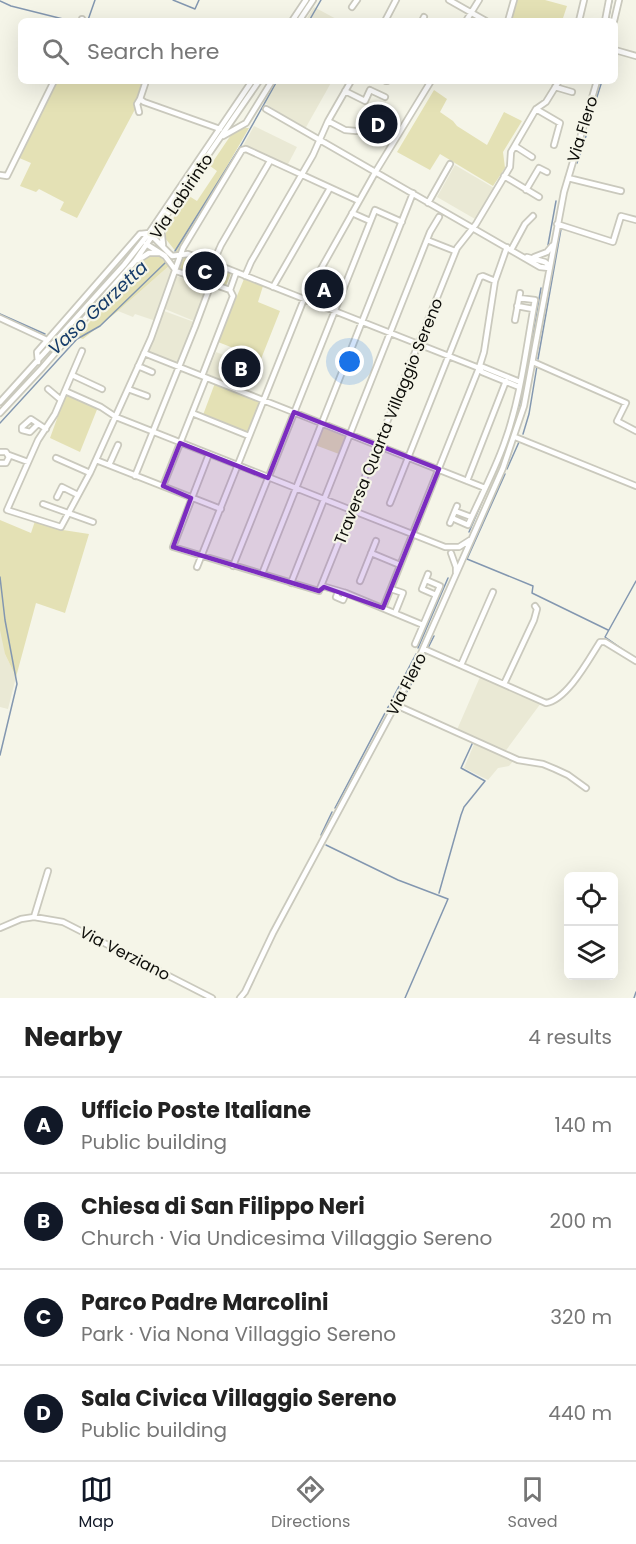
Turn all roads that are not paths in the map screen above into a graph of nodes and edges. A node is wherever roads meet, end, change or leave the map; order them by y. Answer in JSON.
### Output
{"nodes":[{"id":1,"x":306,"y":0,"type":"edge"},
{"id":2,"x":313,"y":0,"type":"edge"},
{"id":3,"x":357,"y":0,"type":"edge"},
{"id":4,"x":449,"y":0,"type":"edge"},
{"id":5,"x":479,"y":0,"type":"edge"},
{"id":6,"x":514,"y":0,"type":"edge"},
{"id":7,"x":584,"y":0,"type":"edge"},
{"id":8,"x":609,"y":0,"type":"edge"},
{"id":9,"x":619,"y":0,"type":"edge"},
{"id":10,"x":394,"y":1,"type":"edge"},
{"id":11,"x":352,"y":7,"type":"dead end"},
{"id":12,"x":471,"y":12,"type":"junction"},
{"id":13,"x":294,"y":18,"type":"edge"},
{"id":14,"x":301,"y":18,"type":"edge"},
{"id":15,"x":386,"y":18,"type":"edge"},
{"id":16,"x":468,"y":18,"type":"edge"},
{"id":17,"x":481,"y":18,"type":"edge"},
{"id":18,"x":509,"y":18,"type":"edge"},
{"id":19,"x":580,"y":18,"type":"edge"},
{"id":20,"x":606,"y":18,"type":"edge"},
{"id":21,"x":615,"y":18,"type":"edge"},
{"id":22,"x":618,"y":51,"type":"edge"},
{"id":23,"x":636,"y":56,"type":"edge"},
{"id":24,"x":53,"y":84,"type":"edge"},
{"id":25,"x":145,"y":84,"type":"edge"},
{"id":26,"x":250,"y":84,"type":"edge"},
{"id":27,"x":257,"y":84,"type":"edge"},
{"id":28,"x":270,"y":84,"type":"edge"},
{"id":29,"x":349,"y":84,"type":"edge"},
{"id":30,"x":429,"y":84,"type":"edge"},
{"id":31,"x":557,"y":84,"type":"edge"},
{"id":32,"x":596,"y":84,"type":"edge"},
{"id":33,"x":555,"y":87,"type":"junction"},
{"id":34,"x":345,"y":91,"type":"junction"},
{"id":35,"x":572,"y":92,"type":"dead end"},
{"id":36,"x":386,"y":97,"type":"dead end"},
{"id":37,"x":140,"y":99,"type":"junction"},
{"id":38,"x":266,"y":109,"type":"dead end"},
{"id":39,"x":536,"y":109,"type":"junction"},
{"id":40,"x":138,"y":112,"type":"dead end"},
{"id":41,"x":328,"y":122,"type":"junction"},
{"id":42,"x":220,"y":129,"type":"junction"},
{"id":43,"x":356,"y":131,"type":"dead end"},
{"id":44,"x":221,"y":138,"type":"junction"},
{"id":45,"x":319,"y":141,"type":"junction"},
{"id":46,"x":554,"y":145,"type":"dead end"},
{"id":47,"x":515,"y":146,"type":"junction"},
{"id":48,"x":532,"y":157,"type":"dead end"},
{"id":49,"x":270,"y":161,"type":"junction"},
{"id":50,"x":450,"y":164,"type":"dead end"},
{"id":51,"x":376,"y":171,"type":"junction"},
{"id":52,"x":547,"y":172,"type":"dead end"},
{"id":53,"x":0,"y":175,"type":"edge"},
{"id":54,"x":302,"y":175,"type":"junction"},
{"id":55,"x":504,"y":176,"type":"junction"},
{"id":56,"x":568,"y":178,"type":"junction"},
{"id":57,"x":330,"y":188,"type":"junction"},
{"id":58,"x":526,"y":190,"type":"junction"},
{"id":59,"x":621,"y":191,"type":"dead end"},
{"id":60,"x":413,"y":194,"type":"junction"},
{"id":61,"x":539,"y":197,"type":"dead end"},
{"id":62,"x":358,"y":201,"type":"junction"},
{"id":63,"x":428,"y":203,"type":"junction"},
{"id":64,"x":352,"y":213,"type":"junction"},
{"id":65,"x":533,"y":216,"type":"dead end"},
{"id":66,"x":439,"y":217,"type":"dead end"},
{"id":67,"x":636,"y":220,"type":"edge"},
{"id":68,"x":370,"y":221,"type":"junction"},
{"id":69,"x":402,"y":222,"type":"junction"},
{"id":70,"x":557,"y":224,"type":"junction"},
{"id":71,"x":161,"y":226,"type":"junction"},
{"id":72,"x":472,"y":228,"type":"junction"},
{"id":73,"x":140,"y":234,"type":"junction"},
{"id":74,"x":152,"y":235,"type":"junction"},
{"id":75,"x":427,"y":240,"type":"junction"},
{"id":76,"x":145,"y":243,"type":"junction"},
{"id":77,"x":554,"y":244,"type":"junction"},
{"id":78,"x":163,"y":245,"type":"junction"},
{"id":79,"x":509,"y":249,"type":"junction"},
{"id":80,"x":455,"y":251,"type":"junction"},
{"id":81,"x":160,"y":253,"type":"junction"},
{"id":82,"x":181,"y":255,"type":"junction"},
{"id":83,"x":525,"y":257,"type":"junction"},
{"id":84,"x":532,"y":258,"type":"junction"},
{"id":85,"x":135,"y":261,"type":"junction"},
{"id":86,"x":213,"y":263,"type":"junction"},
{"id":87,"x":540,"y":267,"type":"junction"},
{"id":88,"x":550,"y":267,"type":"junction"},
{"id":89,"x":176,"y":271,"type":"junction"},
{"id":90,"x":236,"y":273,"type":"junction"},
{"id":91,"x":245,"y":276,"type":"junction"},
{"id":92,"x":495,"y":281,"type":"junction"},
{"id":93,"x":547,"y":282,"type":"junction"},
{"id":94,"x":211,"y":284,"type":"junction"},
{"id":95,"x":273,"y":287,"type":"junction"},
{"id":96,"x":230,"y":290,"type":"junction"},
{"id":97,"x":304,"y":299,"type":"junction"},
{"id":98,"x":517,"y":306,"type":"junction"},
{"id":99,"x":533,"y":309,"type":"junction"},
{"id":100,"x":334,"y":310,"type":"junction"},
{"id":101,"x":0,"y":318,"type":"edge"},
{"id":102,"x":515,"y":320,"type":"dead end"},
{"id":103,"x":362,"y":321,"type":"junction"},
{"id":104,"x":390,"y":333,"type":"junction"},
{"id":105,"x":47,"y":340,"type":"junction"},
{"id":106,"x":418,"y":344,"type":"junction"},
{"id":107,"x":82,"y":351,"type":"dead end"},
{"id":108,"x":144,"y":353,"type":"junction"},
{"id":109,"x":449,"y":356,"type":"junction"},
{"id":110,"x":38,"y":362,"type":"junction"},
{"id":111,"x":533,"y":362,"type":"junction"},
{"id":112,"x":138,"y":366,"type":"junction"},
{"id":113,"x":178,"y":367,"type":"junction"},
{"id":114,"x":479,"y":368,"type":"junction"},
{"id":115,"x":152,"y":372,"type":"dead end"},
{"id":116,"x":72,"y":375,"type":"junction"},
{"id":117,"x":204,"y":377,"type":"junction"},
{"id":118,"x":506,"y":381,"type":"junction"},
{"id":119,"x":520,"y":384,"type":"junction"},
{"id":120,"x":48,"y":389,"type":"dead end"},
{"id":121,"x":102,"y":389,"type":"dead end"},
{"id":122,"x":128,"y":389,"type":"junction"},
{"id":123,"x":65,"y":391,"type":"junction"},
{"id":124,"x":147,"y":396,"type":"dead end"},
{"id":125,"x":61,"y":400,"type":"junction"},
{"id":126,"x":263,"y":400,"type":"junction"},
{"id":127,"x":0,"y":402,"type":"edge"},
{"id":128,"x":294,"y":412,"type":"junction"},
{"id":129,"x":0,"y":413,"type":"edge"},
{"id":130,"x":192,"y":413,"type":"junction"},
{"id":131,"x":116,"y":417,"type":"junction"},
{"id":132,"x":322,"y":423,"type":"junction"},
{"id":133,"x":38,"y":424,"type":"dead end"},
{"id":134,"x":46,"y":429,"type":"junction"},
{"id":135,"x":636,"y":431,"type":"edge"},
{"id":136,"x":153,"y":432,"type":"junction"},
{"id":137,"x":350,"y":434,"type":"junction"},
{"id":138,"x":249,"y":436,"type":"junction"},
{"id":139,"x":515,"y":437,"type":"junction"},
{"id":140,"x":180,"y":443,"type":"junction"},
{"id":141,"x":118,"y":445,"type":"dead end"},
{"id":142,"x":378,"y":446,"type":"junction"},
{"id":143,"x":0,"y":452,"type":"edge"},
{"id":144,"x":208,"y":454,"type":"junction"},
{"id":145,"x":9,"y":455,"type":"junction"},
{"id":146,"x":56,"y":458,"type":"dead end"},
{"id":147,"x":409,"y":458,"type":"junction"},
{"id":148,"x":96,"y":460,"type":"junction"},
{"id":149,"x":28,"y":462,"type":"junction"},
{"id":150,"x":0,"y":463,"type":"edge"},
{"id":151,"x":109,"y":465,"type":"junction"},
{"id":152,"x":238,"y":466,"type":"junction"},
{"id":153,"x":439,"y":470,"type":"junction"},
{"id":154,"x":90,"y":473,"type":"junction"},
{"id":155,"x":135,"y":476,"type":"junction"},
{"id":156,"x":268,"y":478,"type":"junction"},
{"id":157,"x":467,"y":481,"type":"junction"},
{"id":158,"x":163,"y":486,"type":"junction"},
{"id":159,"x":636,"y":486,"type":"edge"},
{"id":160,"x":485,"y":488,"type":"junction"},
{"id":161,"x":296,"y":489,"type":"junction"},
{"id":162,"x":78,"y":495,"type":"junction"},
{"id":163,"x":57,"y":497,"type":"dead end"},
{"id":164,"x":191,"y":498,"type":"junction"},
{"id":165,"x":324,"y":500,"type":"junction"},
{"id":166,"x":390,"y":503,"type":"dead end"},
{"id":167,"x":43,"y":504,"type":"dead end"},
{"id":168,"x":0,"y":508,"type":"edge"},
{"id":169,"x":221,"y":509,"type":"junction"},
{"id":170,"x":7,"y":510,"type":"junction"},
{"id":171,"x":352,"y":511,"type":"junction"},
{"id":172,"x":67,"y":514,"type":"junction"},
{"id":173,"x":471,"y":517,"type":"junction"},
{"id":174,"x":93,"y":522,"type":"dead end"},
{"id":175,"x":413,"y":535,"type":"junction"},
{"id":176,"x":472,"y":538,"type":"junction"},
{"id":177,"x":376,"y":540,"type":"dead end"},
{"id":178,"x":452,"y":550,"type":"junction"},
{"id":179,"x":371,"y":553,"type":"junction"},
{"id":180,"x":202,"y":556,"type":"junction"},
{"id":181,"x":465,"y":556,"type":"junction"},
{"id":182,"x":400,"y":565,"type":"junction"},
{"id":183,"x":233,"y":566,"type":"junction"},
{"id":184,"x":197,"y":567,"type":"dead end"},
{"id":185,"x":262,"y":574,"type":"junction"},
{"id":186,"x":428,"y":574,"type":"dead end"},
{"id":187,"x":456,"y":576,"type":"junction"},
{"id":188,"x":426,"y":580,"type":"junction"},
{"id":189,"x":360,"y":582,"type":"dead end"},
{"id":190,"x":291,"y":583,"type":"junction"},
{"id":191,"x":321,"y":589,"type":"junction"},
{"id":192,"x":391,"y":589,"type":"junction"},
{"id":193,"x":493,"y":592,"type":"dead end"},
{"id":194,"x":436,"y":595,"type":"junction"},
{"id":195,"x":535,"y":606,"type":"dead end"},
{"id":196,"x":383,"y":608,"type":"junction"},
{"id":197,"x":395,"y":613,"type":"junction"},
{"id":198,"x":423,"y":625,"type":"junction"},
{"id":199,"x":415,"y":645,"type":"dead end"},
{"id":200,"x":424,"y":649,"type":"junction"},
{"id":201,"x":636,"y":662,"type":"edge"},
{"id":202,"x":461,"y":665,"type":"junction"},
{"id":203,"x":504,"y":684,"type":"junction"},
{"id":204,"x":396,"y":705,"type":"junction"},
{"id":205,"x":586,"y":788,"type":"dead end"},
{"id":206,"x":48,"y":871,"type":"dead end"},
{"id":207,"x":34,"y":917,"type":"junction"},
{"id":208,"x":0,"y":928,"type":"edge"},
{"id":209,"x":243,"y":996,"type":"edge"},
{"id":210,"x":212,"y":998,"type":"edge"}],
"edges":[{"from":1,"to":13,"type":"street"},
{"from":2,"to":14,"type":"street"},
{"from":3,"to":11,"type":"street"},
{"from":4,"to":12,"type":"street"},
{"from":5,"to":12,"type":"street"},
{"from":6,"to":18,"type":"street"},
{"from":7,"to":19,"type":"street"},
{"from":8,"to":20,"type":"street"},
{"from":9,"to":21,"type":"street"},
{"from":10,"to":15,"type":"street"},
{"from":12,"to":16,"type":"street"},
{"from":12,"to":17,"type":"street"},
{"from":22,"to":23,"type":"street"},
{"from":24,"to":53,"type":"street"},
{"from":25,"to":37,"type":"street"},
{"from":26,"to":42,"type":"street","name":"Via Labirinto"},
{"from":27,"to":44,"type":"street","name":"Via Labirinto"},
{"from":28,"to":44,"type":"street"},
{"from":29,"to":34,"type":"street"},
{"from":30,"to":51,"type":"street"},
{"from":31,"to":33,"type":"street","name":"Traversa Quarta Villaggio Sereno"},
{"from":32,"to":56,"type":"street","name":"Via Flero"},
{"from":33,"to":35,"type":"street"},
{"from":33,"to":39,"type":"street","name":"Traversa Quarta Villaggio Sereno"},
{"from":34,"to":36,"type":"street"},
{"from":34,"to":41,"type":"street"},
{"from":37,"to":40,"type":"street"},
{"from":37,"to":42,"type":"street"},
{"from":38,"to":45,"type":"street"},
{"from":39,"to":46,"type":"street"},
{"from":39,"to":47,"type":"street","name":"Traversa Quarta Villaggio Sereno"},
{"from":41,"to":43,"type":"street"},
{"from":41,"to":45,"type":"street"},
{"from":42,"to":74,"type":"street","name":"Via Labirinto"},
{"from":44,"to":71,"type":"street","name":"Via Labirinto"},
{"from":45,"to":51,"type":"street"},
{"from":45,"to":54,"type":"street"},
{"from":47,"to":48,"type":"street"},
{"from":47,"to":55,"type":"street","name":"Traversa Quarta Villaggio Sereno"},
{"from":49,"to":54,"type":"street"},
{"from":49,"to":82,"type":"street","name":"Via Labirinto"},
{"from":49,"to":86,"type":"street"},
{"from":50,"to":63,"type":"street"},
{"from":51,"to":60,"type":"street"},
{"from":51,"to":62,"type":"street"},
{"from":52,"to":58,"type":"street"},
{"from":54,"to":57,"type":"street"},
{"from":54,"to":91,"type":"street"},
{"from":55,"to":58,"type":"street"},
{"from":55,"to":72,"type":"street","name":"Traversa Quarta Villaggio Sereno"},
{"from":56,"to":59,"type":"street","name":"Via Flero"},
{"from":56,"to":70,"type":"street","name":"Via Flero"},
{"from":57,"to":62,"type":"street"},
{"from":57,"to":95,"type":"street"},
{"from":58,"to":61,"type":"street"},
{"from":60,"to":63,"type":"street"},
{"from":60,"to":69,"type":"street"},
{"from":62,"to":64,"type":"street"},
{"from":63,"to":72,"type":"street"},
{"from":64,"to":68,"type":"street"},
{"from":64,"to":97,"type":"street"},
{"from":65,"to":79,"type":"street"},
{"from":66,"to":75,"type":"street"},
{"from":67,"to":70,"type":"street"},
{"from":68,"to":69,"type":"street"},
{"from":68,"to":100,"type":"street"},
{"from":69,"to":103,"type":"street"},
{"from":70,"to":77,"type":"street","name":"Via Flero"},
{"from":71,"to":74,"type":"street","name":"Via Labirinto"},
{"from":71,"to":78,"type":"street"},
{"from":72,"to":79,"type":"street"},
{"from":72,"to":80,"type":"street","name":"Traversa Quarta Villaggio Sereno"},
{"from":73,"to":74,"type":"street"},
{"from":73,"to":76,"type":"street"},
{"from":73,"to":105,"type":"street","name":"Via Labirinto"},
{"from":74,"to":76,"type":"street","name":"Via Labirinto"},
{"from":74,"to":78,"type":"street"},
{"from":75,"to":80,"type":"street"},
{"from":75,"to":104,"type":"street"},
{"from":76,"to":81,"type":"street"},
{"from":76,"to":85,"type":"street","name":"Via Labirinto"},
{"from":76,"to":110,"type":"street","name":"Via Labirinto"},
{"from":77,"to":84,"type":"street"},
{"from":77,"to":88,"type":"street","name":"Via Flero"},
{"from":78,"to":82,"type":"street"},
{"from":79,"to":83,"type":"street"},
{"from":79,"to":92,"type":"street"},
{"from":80,"to":106,"type":"street","name":"Traversa Quarta Villaggio Sereno"},
{"from":81,"to":85,"type":"street"},
{"from":81,"to":89,"type":"street"},
{"from":82,"to":86,"type":"street"},
{"from":82,"to":89,"type":"street","name":"Via Labirinto"},
{"from":83,"to":84,"type":"street"},
{"from":83,"to":87,"type":"street"},
{"from":84,"to":88,"type":"street"},
{"from":85,"to":129,"type":"street","name":"Via Labirinto"},
{"from":86,"to":90,"type":"street"},
{"from":87,"to":88,"type":"street"},
{"from":87,"to":93,"type":"street"},
{"from":88,"to":93,"type":"street","name":"Via Flero"},
{"from":89,"to":94,"type":"street"},
{"from":89,"to":108,"type":"street","name":"Via Labirinto"},
{"from":90,"to":91,"type":"street"},
{"from":90,"to":96,"type":"street"},
{"from":91,"to":95,"type":"street"},
{"from":92,"to":109,"type":"street"},
{"from":92,"to":114,"type":"street"},
{"from":93,"to":111,"type":"street","name":"Via Flero"},
{"from":94,"to":96,"type":"street"},
{"from":94,"to":113,"type":"street"},
{"from":95,"to":97,"type":"street"},
{"from":96,"to":117,"type":"street"},
{"from":97,"to":100,"type":"street"},
{"from":97,"to":126,"type":"street"},
{"from":98,"to":99,"type":"street"},
{"from":98,"to":99,"type":"street"},
{"from":98,"to":102,"type":"street"},
{"from":99,"to":119,"type":"street"},
{"from":100,"to":103,"type":"street"},
{"from":100,"to":128,"type":"street"},
{"from":101,"to":105,"type":"street"},
{"from":103,"to":104,"type":"street"},
{"from":103,"to":132,"type":"street"},
{"from":104,"to":106,"type":"street"},
{"from":104,"to":137,"type":"street"},
{"from":105,"to":110,"type":"street","name":"Via Labirinto"},
{"from":106,"to":109,"type":"street"},
{"from":106,"to":142,"type":"street","name":"Traversa Quarta Villaggio Sereno"},
{"from":107,"to":116,"type":"street"},
{"from":108,"to":112,"type":"street","name":"Via Labirinto"},
{"from":108,"to":113,"type":"street"},
{"from":109,"to":114,"type":"street"},
{"from":109,"to":147,"type":"street"},
{"from":110,"to":127,"type":"street","name":"Via Labirinto"},
{"from":111,"to":135,"type":"street"},
{"from":111,"to":139,"type":"street","name":"Via Flero"},
{"from":112,"to":115,"type":"street"},
{"from":112,"to":122,"type":"street","name":"Via Labirinto"},
{"from":113,"to":117,"type":"street"},
{"from":113,"to":136,"type":"street"},
{"from":114,"to":118,"type":"street"},
{"from":114,"to":119,"type":"street"},
{"from":114,"to":153,"type":"street"},
{"from":116,"to":121,"type":"street"},
{"from":116,"to":123,"type":"street"},
{"from":117,"to":126,"type":"street"},
{"from":117,"to":130,"type":"street"},
{"from":118,"to":119,"type":"street"},
{"from":118,"to":157,"type":"street"},
{"from":119,"to":160,"type":"street"},
{"from":120,"to":125,"type":"street"},
{"from":122,"to":124,"type":"street"},
{"from":122,"to":131,"type":"street","name":"Via Labirinto"},
{"from":123,"to":125,"type":"street"},
{"from":123,"to":131,"type":"street"},
{"from":125,"to":134,"type":"street"},
{"from":126,"to":128,"type":"street"},
{"from":126,"to":138,"type":"street"},
{"from":128,"to":132,"type":"street"},
{"from":128,"to":156,"type":"street"},
{"from":130,"to":138,"type":"street"},
{"from":130,"to":140,"type":"street"},
{"from":131,"to":136,"type":"street"},
{"from":131,"to":148,"type":"street","name":"Via Labirinto"},
{"from":132,"to":137,"type":"street"},
{"from":132,"to":161,"type":"street"},
{"from":133,"to":134,"type":"street"},
{"from":134,"to":149,"type":"street"},
{"from":136,"to":140,"type":"street"},
{"from":136,"to":155,"type":"street"},
{"from":137,"to":142,"type":"street"},
{"from":137,"to":165,"type":"street"},
{"from":138,"to":152,"type":"street"},
{"from":139,"to":159,"type":"street"},
{"from":139,"to":176,"type":"street","name":"Via Flero"},
{"from":140,"to":144,"type":"street"},
{"from":140,"to":158,"type":"street"},
{"from":141,"to":151,"type":"street"},
{"from":142,"to":147,"type":"street"},
{"from":142,"to":171,"type":"street","name":"Traversa Quarta Villaggio Sereno"},
{"from":143,"to":145,"type":"street"},
{"from":144,"to":152,"type":"street"},
{"from":144,"to":164,"type":"street"},
{"from":145,"to":149,"type":"street"},
{"from":145,"to":150,"type":"street"},
{"from":146,"to":154,"type":"street"},
{"from":147,"to":153,"type":"street"},
{"from":147,"to":166,"type":"street"},
{"from":148,"to":151,"type":"street"},
{"from":148,"to":154,"type":"street","name":"Via Labirinto"},
{"from":149,"to":170,"type":"street"},
{"from":151,"to":155,"type":"street"},
{"from":152,"to":156,"type":"street"},
{"from":152,"to":169,"type":"street"},
{"from":153,"to":157,"type":"street"},
{"from":153,"to":175,"type":"street"},
{"from":154,"to":162,"type":"street","name":"Via Labirinto"},
{"from":155,"to":158,"type":"street"},
{"from":156,"to":161,"type":"street"},
{"from":156,"to":183,"type":"street"},
{"from":157,"to":160,"type":"street"},
{"from":158,"to":164,"type":"street"},
{"from":160,"to":173,"type":"street"},
{"from":161,"to":165,"type":"street"},
{"from":161,"to":185,"type":"street"},
{"from":162,"to":163,"type":"street"},
{"from":162,"to":172,"type":"street","name":"Via Labirinto"},
{"from":164,"to":169,"type":"street"},
{"from":164,"to":180,"type":"street"},
{"from":165,"to":171,"type":"street"},
{"from":165,"to":190,"type":"street"},
{"from":167,"to":172,"type":"street"},
{"from":168,"to":170,"type":"street"},
{"from":169,"to":180,"type":"street"},
{"from":170,"to":172,"type":"street","name":"Via Labirinto"},
{"from":171,"to":175,"type":"street"},
{"from":171,"to":191,"type":"street","name":"Traversa Quarta Villaggio Sereno"},
{"from":172,"to":174,"type":"street"},
{"from":173,"to":173,"type":"street"},
{"from":175,"to":178,"type":"street"},
{"from":175,"to":182,"type":"street"},
{"from":176,"to":178,"type":"street"},
{"from":176,"to":181,"type":"street","name":"Via Flero"},
{"from":177,"to":179,"type":"street"},
{"from":178,"to":181,"type":"street"},
{"from":178,"to":187,"type":"street"},
{"from":179,"to":182,"type":"street"},
{"from":179,"to":189,"type":"street"},
{"from":180,"to":183,"type":"street"},
{"from":180,"to":184,"type":"street"},
{"from":181,"to":187,"type":"street","name":"Via Flero"},
{"from":182,"to":192,"type":"street"},
{"from":183,"to":185,"type":"street"},
{"from":185,"to":190,"type":"street"},
{"from":186,"to":188,"type":"street"},
{"from":187,"to":200,"type":"street","name":"Via Flero"},
{"from":188,"to":194,"type":"street"},
{"from":188,"to":194,"type":"street"},
{"from":190,"to":191,"type":"street"},
{"from":191,"to":196,"type":"street"},
{"from":192,"to":196,"type":"street"},
{"from":192,"to":197,"type":"street"},
{"from":193,"to":202,"type":"street"},
{"from":194,"to":198,"type":"street","name":"Via Flero"},
{"from":195,"to":203,"type":"street"},
{"from":196,"to":197,"type":"street"},
{"from":197,"to":198,"type":"street"},
{"from":198,"to":199,"type":"street","name":"Via Flero"},
{"from":200,"to":202,"type":"street"},
{"from":200,"to":204,"type":"street","name":"Via Flero"},
{"from":201,"to":203,"type":"street"},
{"from":202,"to":203,"type":"street"},
{"from":204,"to":205,"type":"street"},
{"from":204,"to":209,"type":"street","name":"Via Flero"},
{"from":206,"to":207,"type":"street"},
{"from":207,"to":208,"type":"street","name":"Via Verziano"},
{"from":207,"to":210,"type":"street","name":"Via Verziano"}]}
